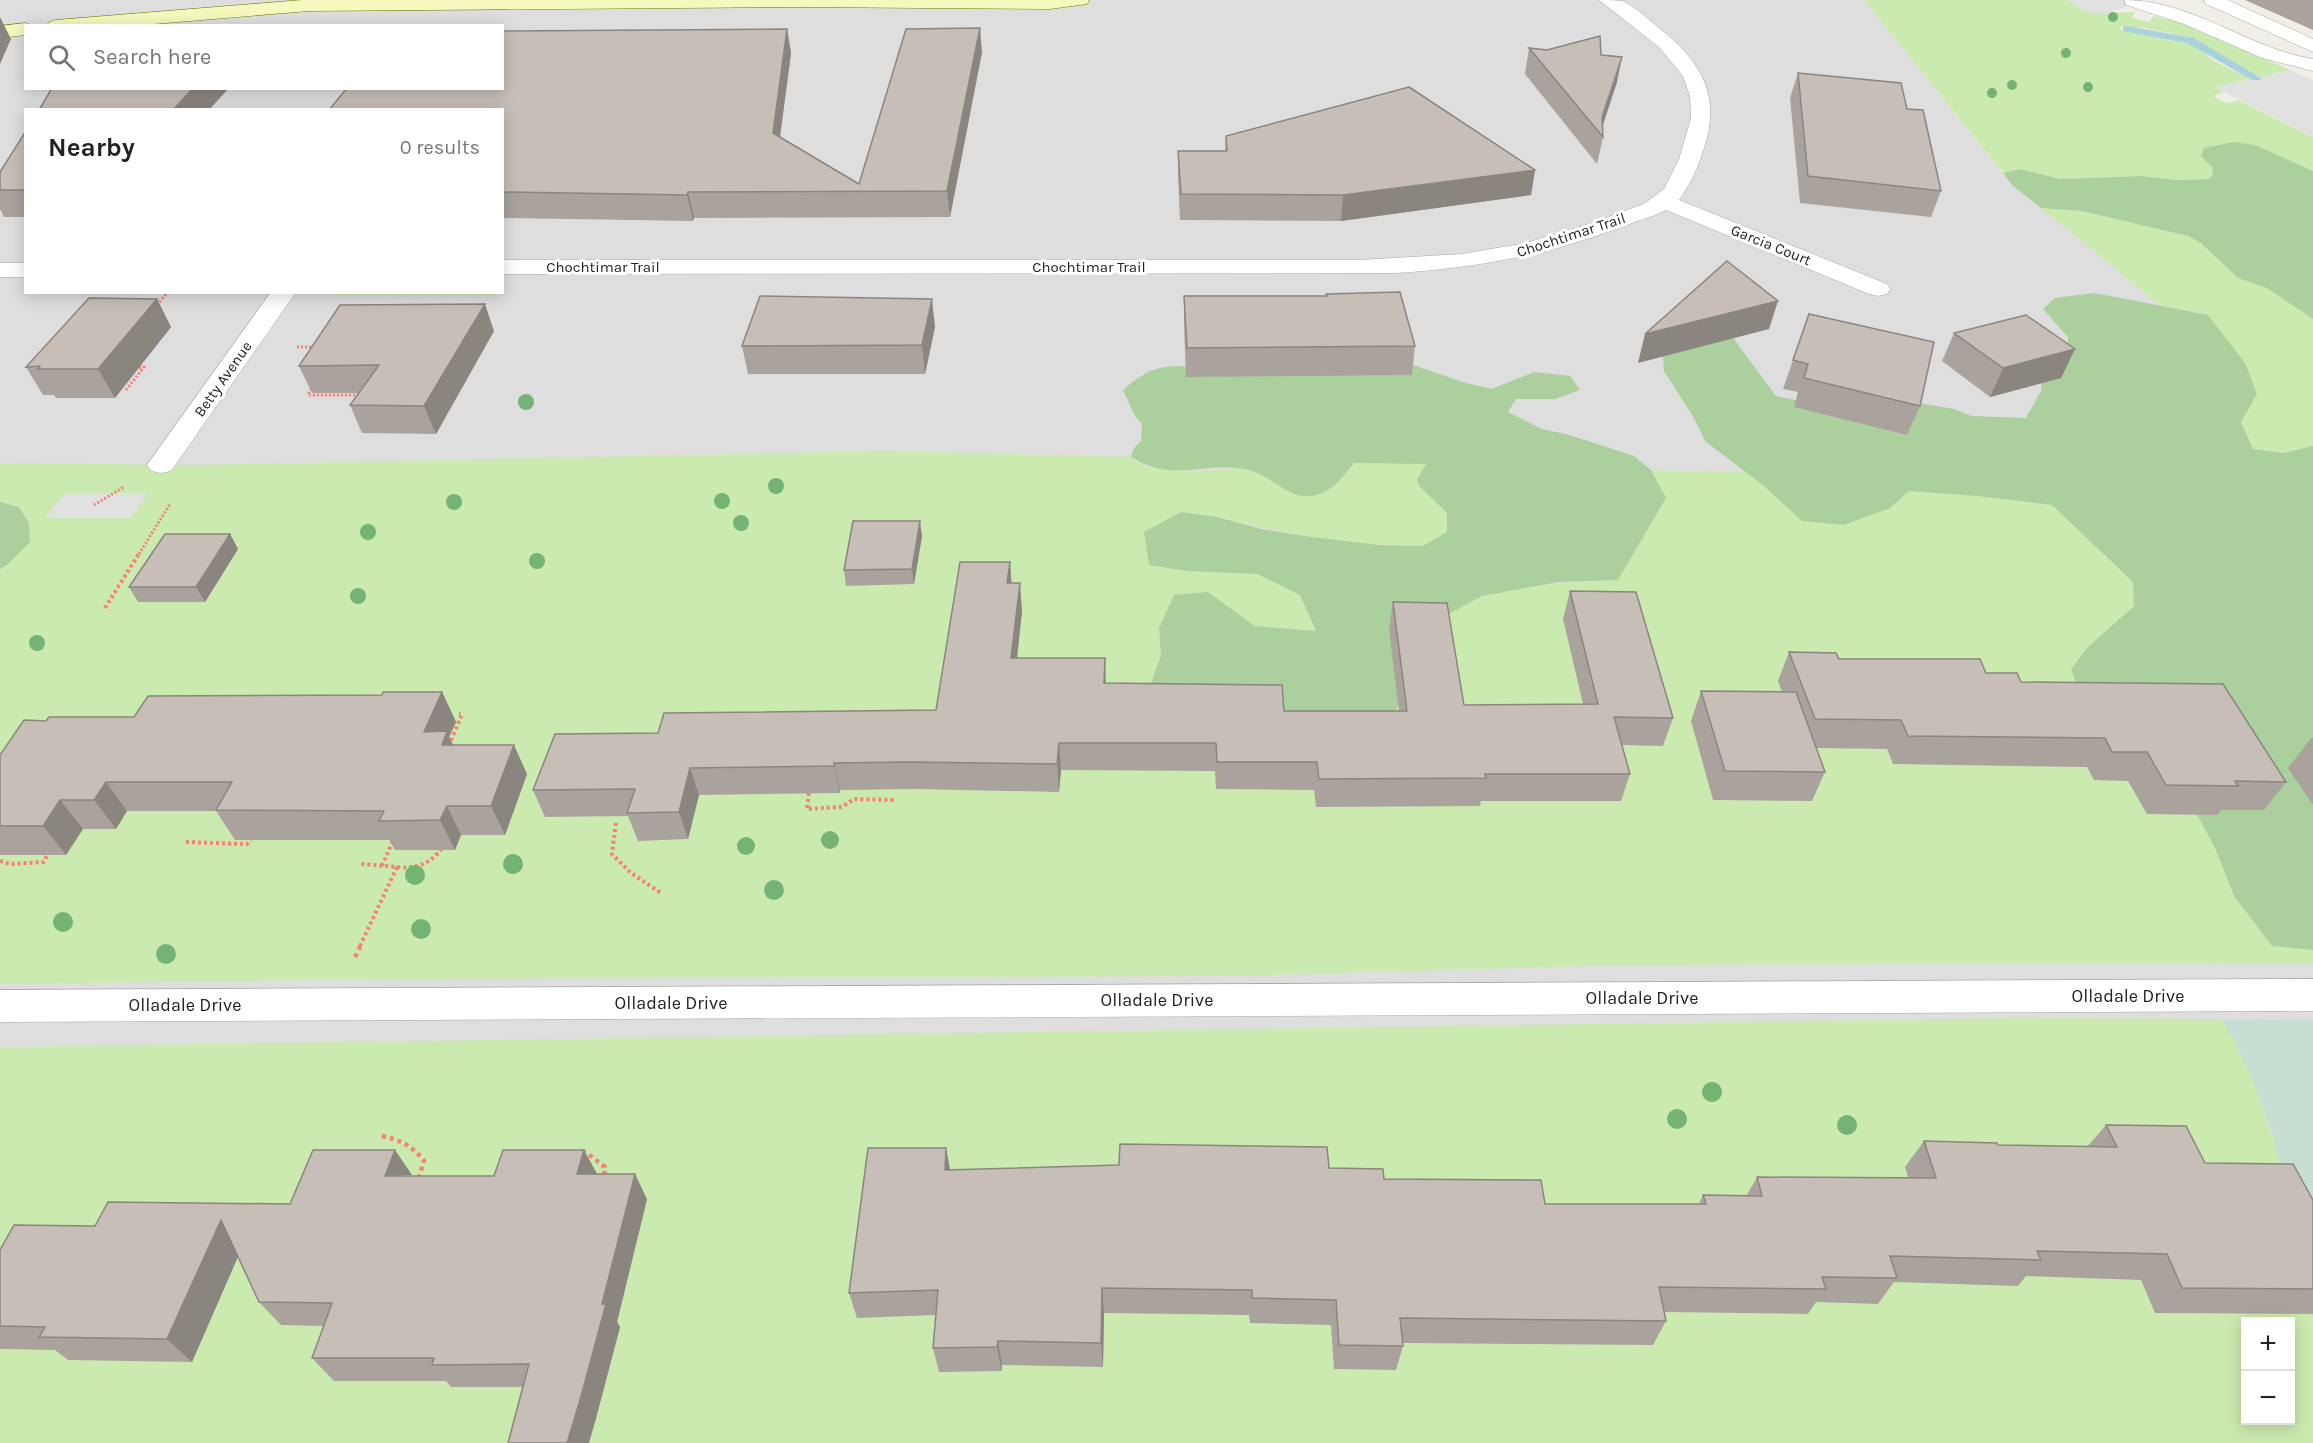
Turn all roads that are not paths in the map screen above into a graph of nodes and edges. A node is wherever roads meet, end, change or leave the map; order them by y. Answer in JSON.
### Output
{"nodes":[{"id":1,"x":1080,"y":0,"type":"edge"},
{"id":2,"x":1608,"y":0,"type":"edge"},
{"id":3,"x":2187,"y":0,"type":"edge"},
{"id":4,"x":2200,"y":0,"type":"edge"},
{"id":5,"x":2213,"y":0,"type":"edge"},
{"id":6,"x":2228,"y":0,"type":"edge"},
{"id":7,"x":564,"y":1,"type":"edge"},
{"id":8,"x":1050,"y":1,"type":"edge"},
{"id":9,"x":2133,"y":1,"type":"edge"},
{"id":10,"x":80,"y":24,"type":"edge"},
{"id":11,"x":24,"y":29,"type":"edge"},
{"id":12,"x":0,"y":32,"type":"edge"},
{"id":13,"x":2313,"y":38,"type":"edge"},
{"id":14,"x":2313,"y":46,"type":"edge"},
{"id":15,"x":2313,"y":52,"type":"edge"},
{"id":16,"x":2313,"y":58,"type":"edge"},
{"id":17,"x":2313,"y":65,"type":"edge"},
{"id":18,"x":1665,"y":202,"type":"junction"},
{"id":19,"x":504,"y":267,"type":"edge"},
{"id":20,"x":0,"y":270,"type":"edge"},
{"id":21,"x":24,"y":270,"type":"edge"},
{"id":22,"x":1878,"y":289,"type":"dead end"},
{"id":23,"x":283,"y":294,"type":"edge"},
{"id":24,"x":162,"y":465,"type":"road end"},
{"id":25,"x":2313,"y":994,"type":"edge"},
{"id":26,"x":0,"y":1006,"type":"edge"}],
"edges":[{"from":1,"to":8,"type":"street"},
{"from":2,"to":18,"type":"street"},
{"from":3,"to":16,"type":"street"},
{"from":4,"to":15,"type":"street"},
{"from":5,"to":14,"type":"street"},
{"from":6,"to":13,"type":"street"},
{"from":7,"to":8,"type":"street"},
{"from":7,"to":10,"type":"street"},
{"from":9,"to":17,"type":"street"},
{"from":11,"to":12,"type":"street"},
{"from":18,"to":19,"type":"street","name":"Chochtimar Trail"},
{"from":18,"to":22,"type":"street","name":"Garcia Court"},
{"from":20,"to":21,"type":"street"},
{"from":23,"to":24,"type":"street","name":"Betty Avenue"},
{"from":25,"to":26,"type":"street","name":"Olladale Drive"}]}
